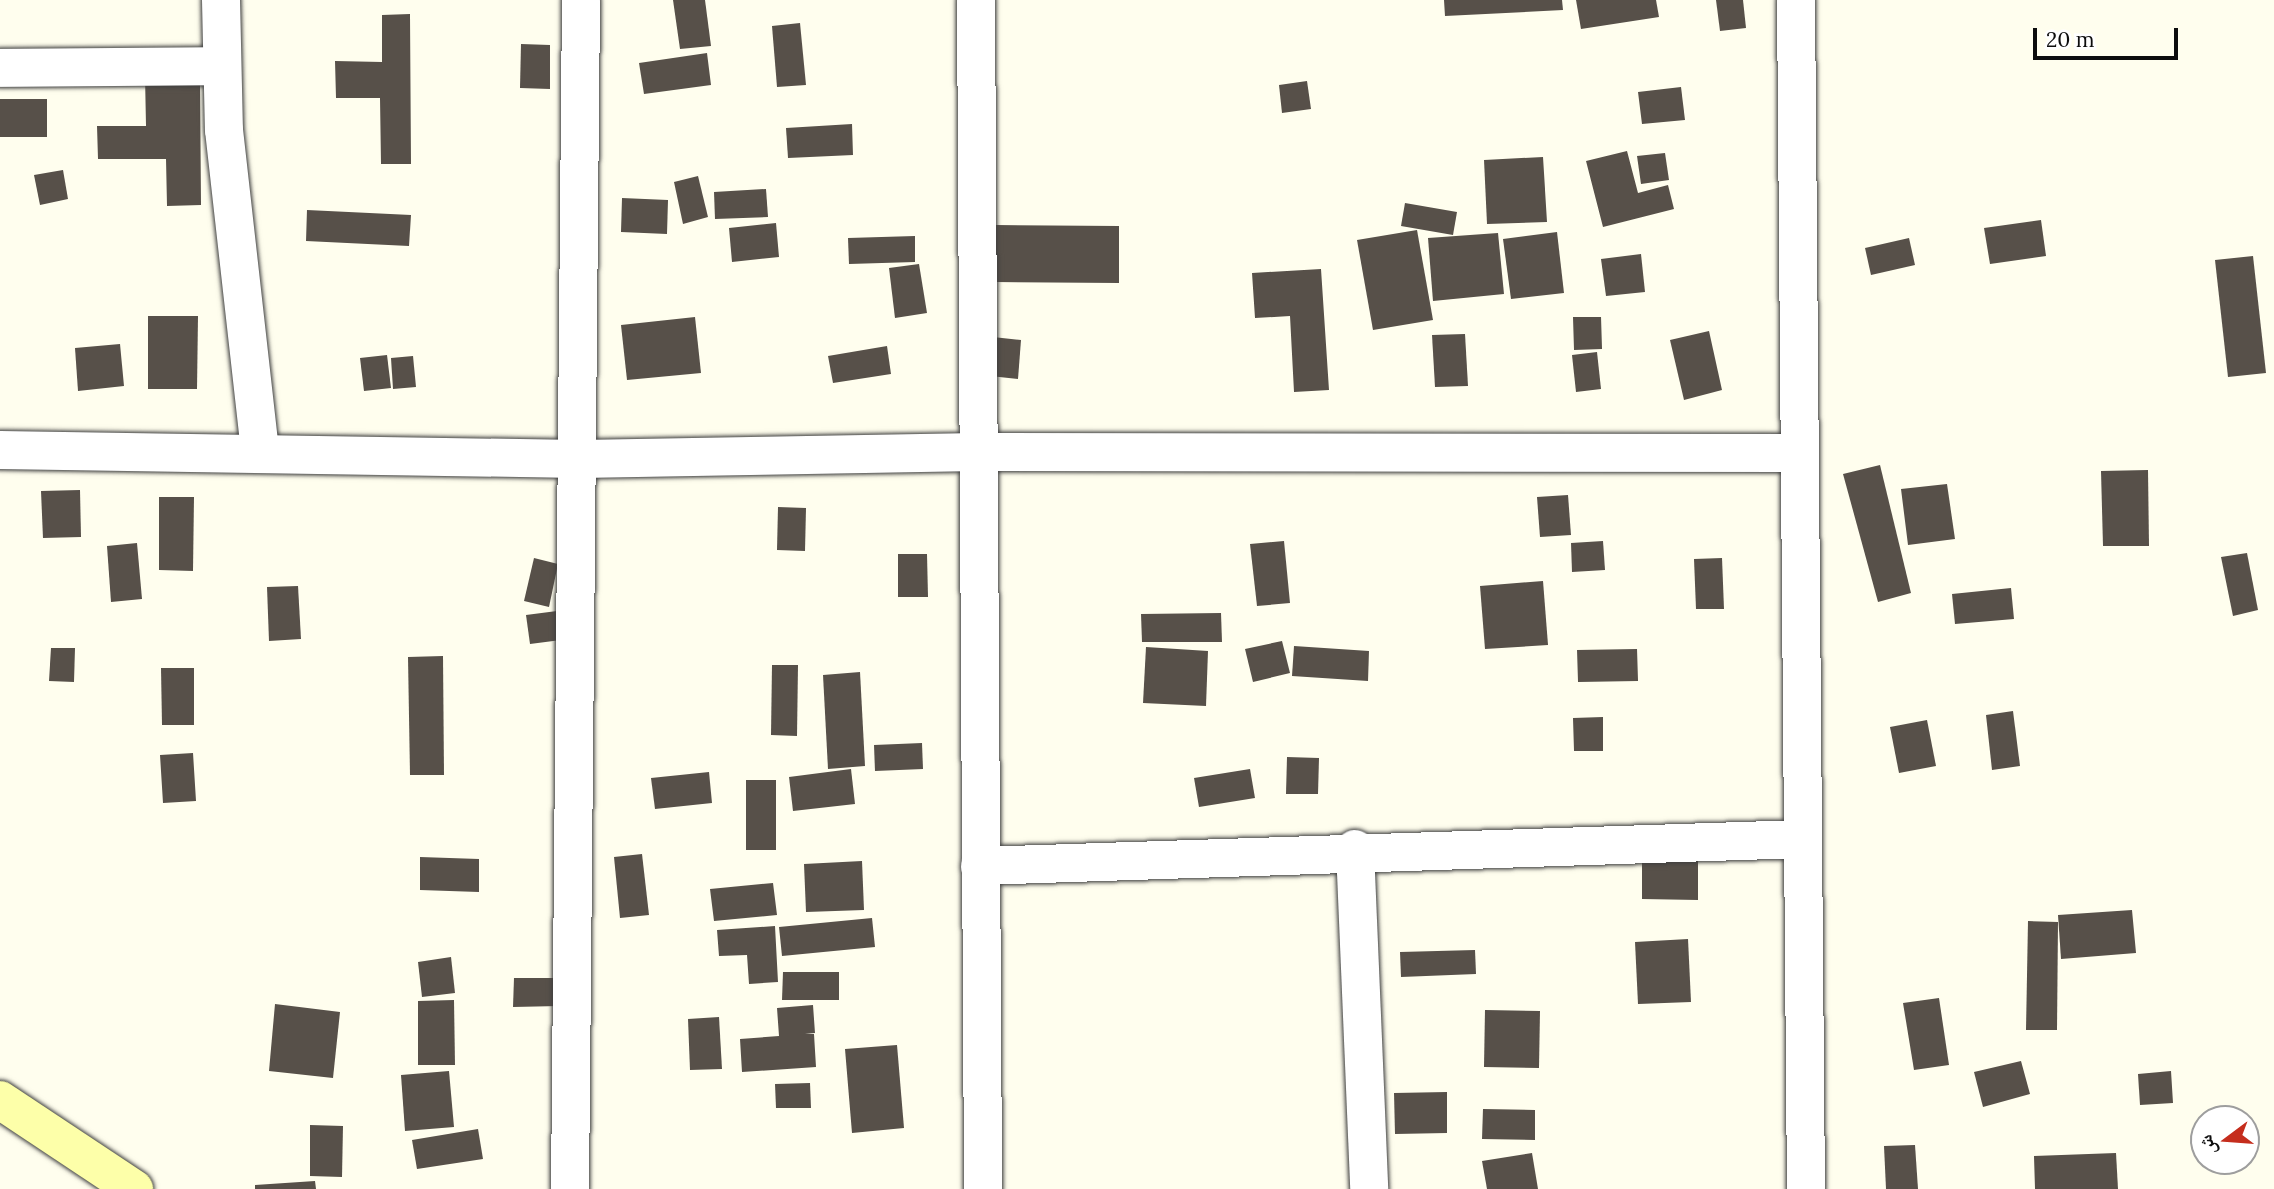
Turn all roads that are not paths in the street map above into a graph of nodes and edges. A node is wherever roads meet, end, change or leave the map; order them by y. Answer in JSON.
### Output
{"nodes":[{"id":1,"x":221,"y":0,"type":"edge"},
{"id":2,"x":581,"y":0,"type":"edge"},
{"id":3,"x":976,"y":0,"type":"edge"},
{"id":4,"x":1796,"y":0,"type":"edge"},
{"id":5,"x":222,"y":66,"type":"junction"},
{"id":6,"x":0,"y":68,"type":"edge"},
{"id":7,"x":0,"y":450,"type":"edge"},
{"id":8,"x":260,"y":450,"type":"junction"},
{"id":9,"x":978,"y":452,"type":"junction"},
{"id":10,"x":1800,"y":453,"type":"junction"},
{"id":11,"x":580,"y":459,"type":"junction"},
{"id":12,"x":1803,"y":839,"type":"junction"},
{"id":13,"x":1355,"y":849,"type":"junction"},
{"id":14,"x":980,"y":866,"type":"junction"},
{"id":15,"x":0,"y":1100,"type":"edge"},
{"id":16,"x":134,"y":1189,"type":"edge"},
{"id":17,"x":570,"y":1189,"type":"edge"},
{"id":18,"x":983,"y":1189,"type":"edge"},
{"id":19,"x":1369,"y":1189,"type":"edge"},
{"id":20,"x":1806,"y":1189,"type":"edge"}],
"edges":[{"from":1,"to":5,"type":"street"},
{"from":2,"to":11,"type":"street"},
{"from":3,"to":9,"type":"street"},
{"from":4,"to":10,"type":"street"},
{"from":5,"to":6,"type":"street"},
{"from":5,"to":8,"type":"street"},
{"from":7,"to":8,"type":"street"},
{"from":8,"to":11,"type":"street"},
{"from":9,"to":10,"type":"street"},
{"from":9,"to":11,"type":"street"},
{"from":9,"to":14,"type":"street"},
{"from":10,"to":12,"type":"street"},
{"from":11,"to":17,"type":"street"},
{"from":12,"to":13,"type":"street"},
{"from":12,"to":20,"type":"street"},
{"from":13,"to":14,"type":"street"},
{"from":13,"to":19,"type":"street"},
{"from":14,"to":18,"type":"street"},
{"from":15,"to":16,"type":"street"}]}
